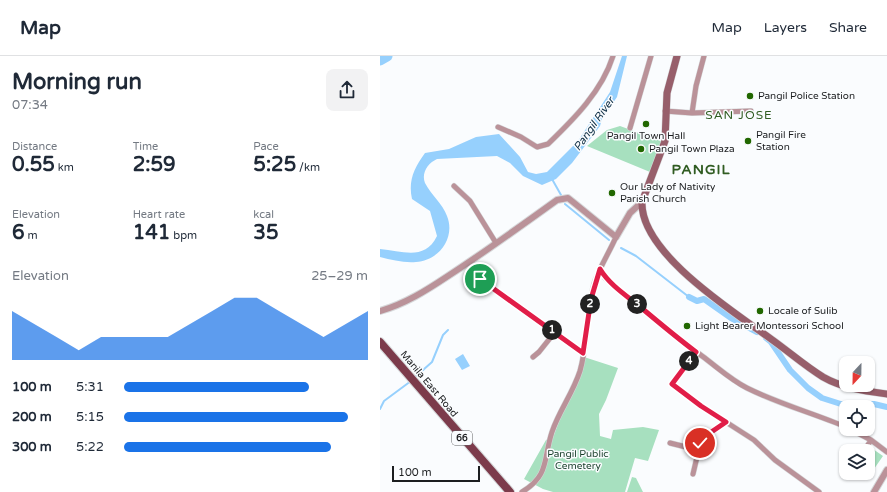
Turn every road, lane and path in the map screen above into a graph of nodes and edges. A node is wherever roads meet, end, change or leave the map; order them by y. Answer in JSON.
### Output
{"nodes":[{"id":1,"x":613,"y":56,"type":"edge"},
{"id":2,"x":651,"y":56,"type":"edge"},
{"id":3,"x":677,"y":56,"type":"edge"},
{"id":4,"x":704,"y":56,"type":"edge"},
{"id":5,"x":665,"y":111,"type":"junction"},
{"id":6,"x":751,"y":111,"type":"dead end"},
{"id":7,"x":692,"y":113,"type":"junction"},
{"id":8,"x":498,"y":127,"type":"dead end"},
{"id":9,"x":630,"y":128,"type":"dead end"},
{"id":10,"x":454,"y":186,"type":"dead end"},
{"id":11,"x":642,"y":202,"type":"junction"},
{"id":12,"x":616,"y":237,"type":"junction"},
{"id":13,"x":496,"y":243,"type":"junction"},
{"id":14,"x":600,"y":269,"type":"junction"},
{"id":15,"x":480,"y":279,"type":"dead end"},
{"id":16,"x":380,"y":311,"type":"edge"},
{"id":17,"x":555,"y":332,"type":"junction"},
{"id":18,"x":380,"y":342,"type":"edge"},
{"id":19,"x":696,"y":352,"type":"junction"},
{"id":20,"x":583,"y":353,"type":"junction"},
{"id":21,"x":533,"y":357,"type":"dead end"},
{"id":22,"x":887,"y":394,"type":"edge"},
{"id":23,"x":726,"y":422,"type":"junction"},
{"id":24,"x":839,"y":424,"type":"edge"},
{"id":25,"x":863,"y":436,"type":"edge"},
{"id":26,"x":871,"y":440,"type":"junction"},
{"id":27,"x":670,"y":443,"type":"dead end"},
{"id":28,"x":868,"y":444,"type":"edge"},
{"id":29,"x":698,"y":450,"type":"junction"},
{"id":30,"x":887,"y":452,"type":"edge"},
{"id":31,"x":887,"y":470,"type":"edge"},
{"id":32,"x":693,"y":474,"type":"dead end"},
{"id":33,"x":510,"y":492,"type":"edge"},
{"id":34,"x":522,"y":492,"type":"edge"},
{"id":35,"x":819,"y":492,"type":"edge"},
{"id":36,"x":874,"y":492,"type":"edge"}],
"edges":[{"from":1,"to":8,"type":"street"},
{"from":2,"to":9,"type":"street"},
{"from":3,"to":5,"type":"main road"},
{"from":4,"to":7,"type":"street"},
{"from":5,"to":7,"type":"street"},
{"from":5,"to":11,"type":"main road"},
{"from":6,"to":7,"type":"street"},
{"from":10,"to":13,"type":"street"},
{"from":11,"to":12,"type":"street"},
{"from":11,"to":22,"type":"main road"},
{"from":12,"to":13,"type":"street"},
{"from":12,"to":14,"type":"street"},
{"from":13,"to":16,"type":"street"},
{"from":14,"to":19,"type":"street"},
{"from":14,"to":20,"type":"street"},
{"from":15,"to":17,"type":"street"},
{"from":17,"to":20,"type":"street"},
{"from":17,"to":21,"type":"street"},
{"from":18,"to":33,"type":"main road","name":"Manila East Road","number":"66"},
{"from":19,"to":23,"type":"street"},
{"from":19,"to":24,"type":"street"},
{"from":20,"to":34,"type":"street"},
{"from":23,"to":29,"type":"street"},
{"from":23,"to":35,"type":"street"},
{"from":25,"to":26,"type":"street"},
{"from":26,"to":28,"type":"street"},
{"from":26,"to":30,"type":"street"},
{"from":27,"to":29,"type":"street"},
{"from":29,"to":32,"type":"street"},
{"from":31,"to":36,"type":"street"}]}
